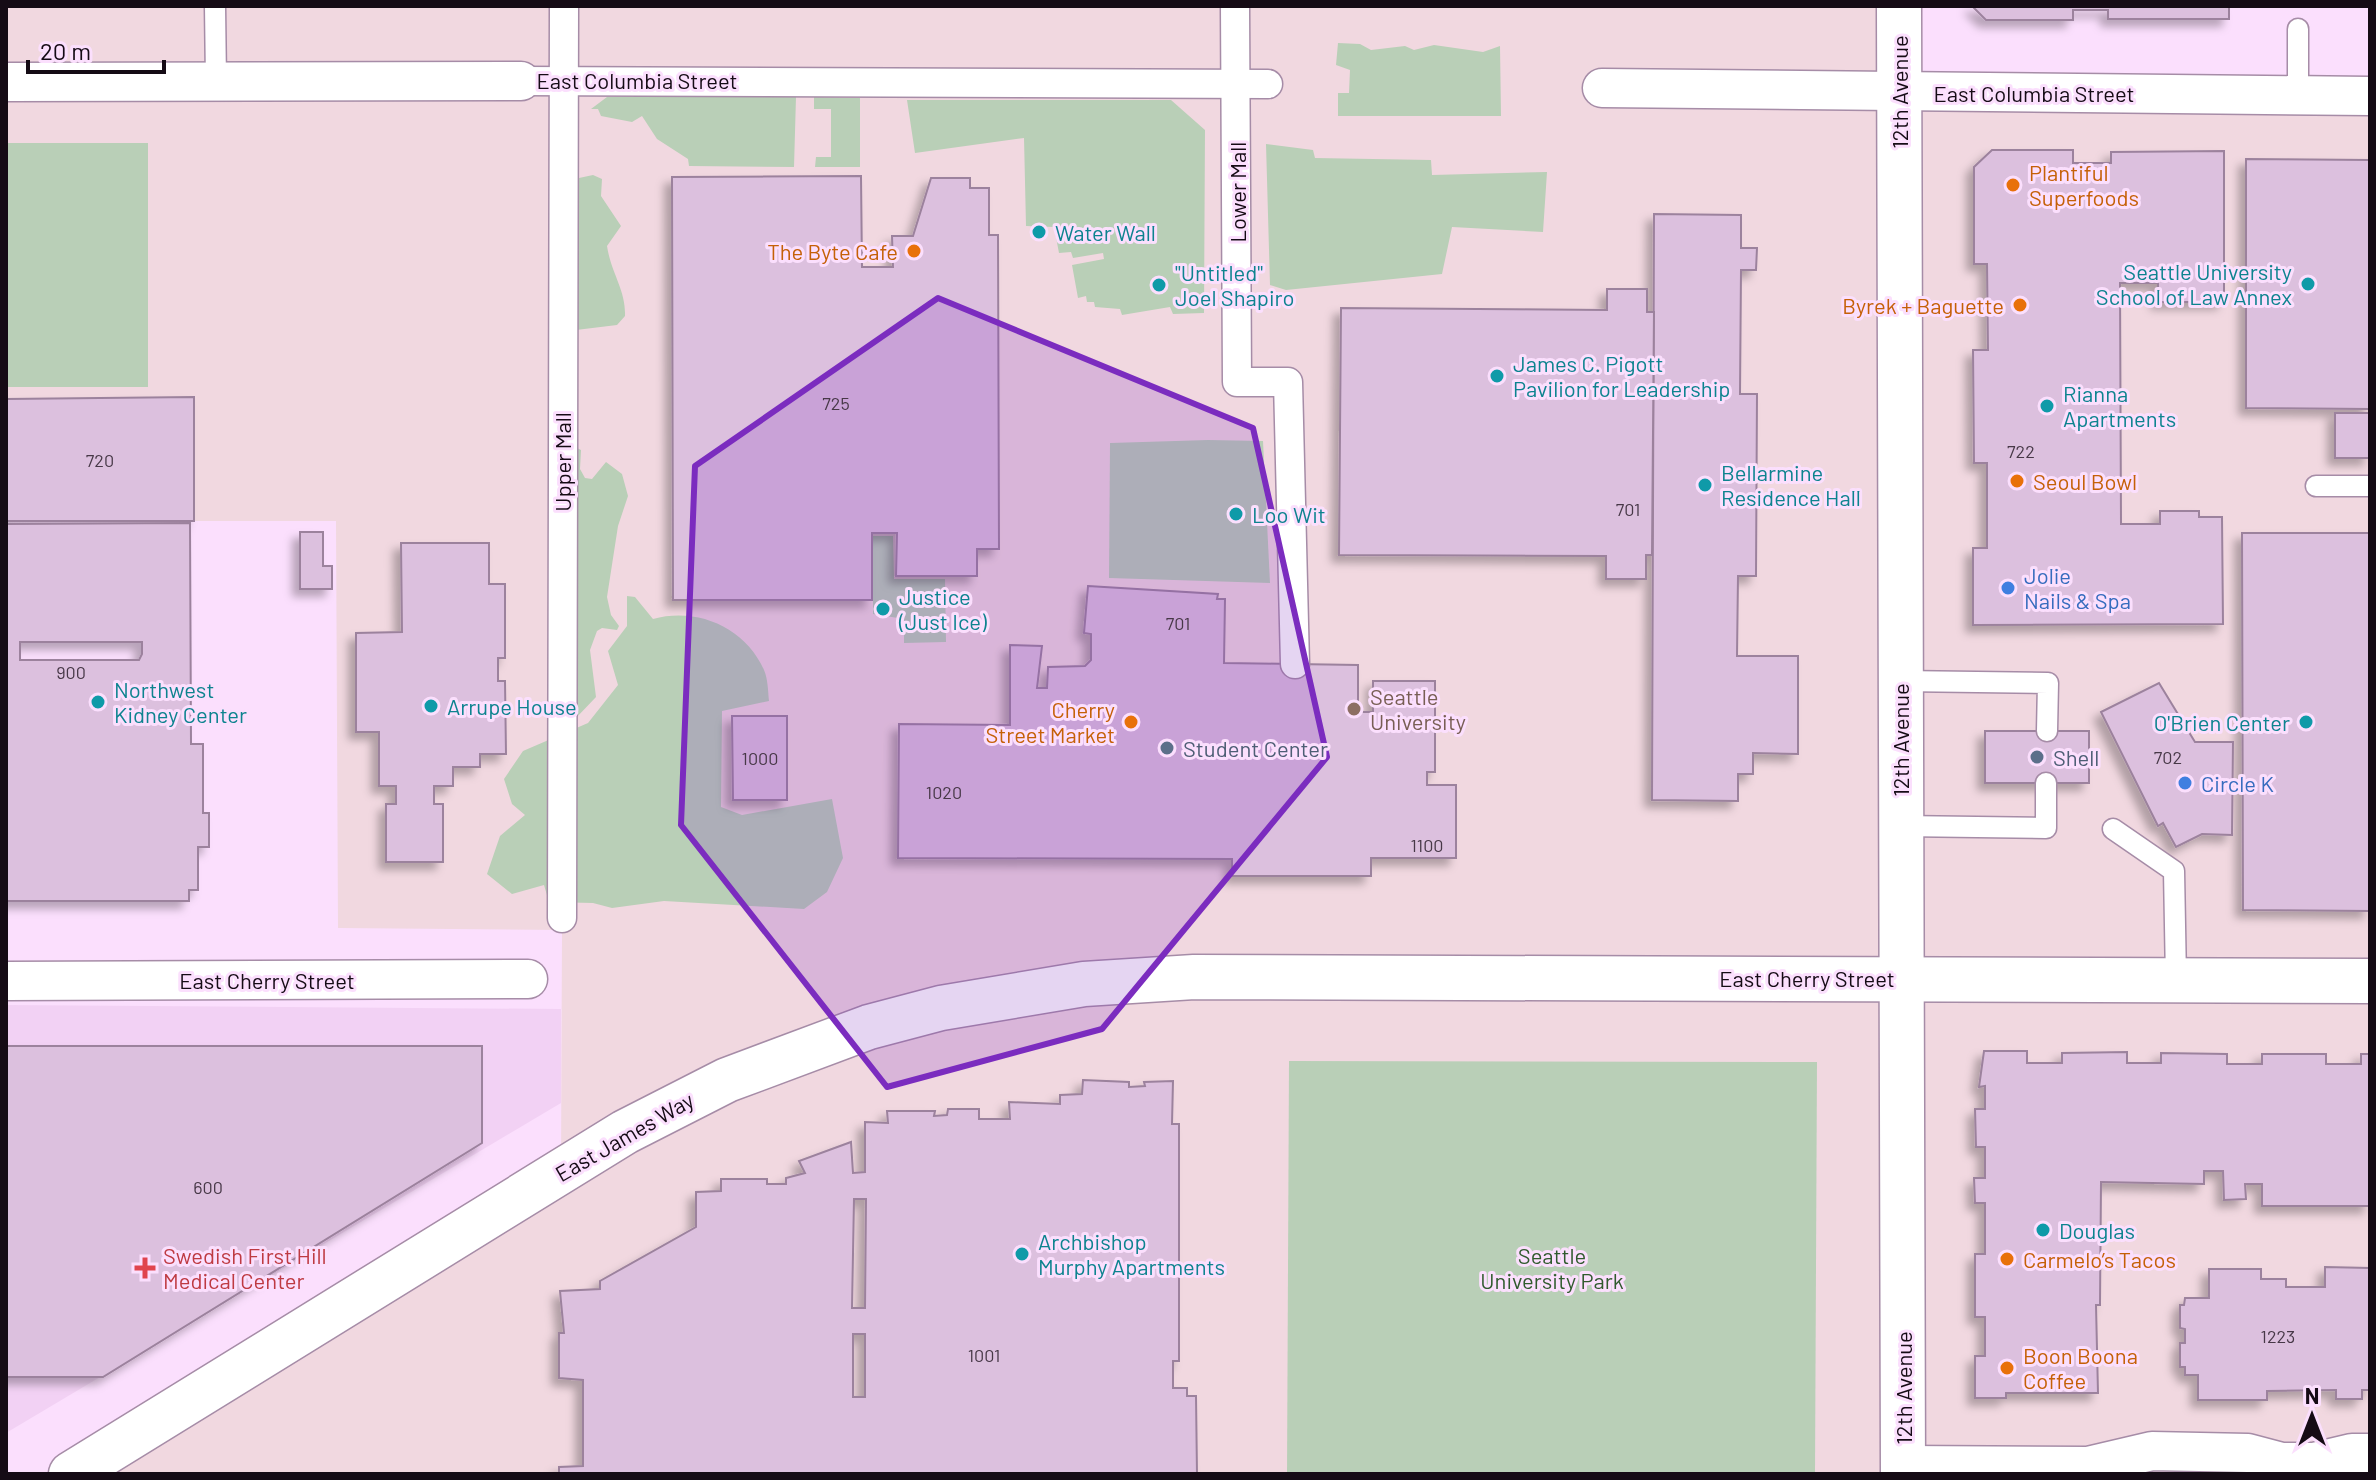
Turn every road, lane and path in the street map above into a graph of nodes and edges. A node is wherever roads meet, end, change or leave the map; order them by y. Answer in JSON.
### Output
{"nodes":[{"id":1,"x":215,"y":6,"type":"edge"},
{"id":2,"x":564,"y":6,"type":"edge"},
{"id":3,"x":1235,"y":6,"type":"edge"},
{"id":4,"x":1899,"y":6,"type":"edge"},
{"id":5,"x":2298,"y":29,"type":"dead end"},
{"id":6,"x":564,"y":80,"type":"junction"},
{"id":7,"x":521,"y":81,"type":"joint"},
{"id":8,"x":6,"y":82,"type":"edge"},
{"id":9,"x":216,"y":82,"type":"junction"},
{"id":10,"x":1237,"y":84,"type":"junction"},
{"id":11,"x":1268,"y":84,"type":"dead end"},
{"id":12,"x":1602,"y":88,"type":"dead end"},
{"id":13,"x":1899,"y":92,"type":"junction"},
{"id":14,"x":2298,"y":96,"type":"junction"},
{"id":15,"x":2370,"y":96,"type":"edge"},
{"id":16,"x":2316,"y":486,"type":"dead end"},
{"id":17,"x":2370,"y":486,"type":"edge"},
{"id":18,"x":1295,"y":664,"type":"dead end"},
{"id":19,"x":1900,"y":681,"type":"junction"},
{"id":20,"x":2047,"y":731,"type":"dead end"},
{"id":21,"x":2046,"y":783,"type":"dead end"},
{"id":22,"x":1900,"y":826,"type":"junction"},
{"id":23,"x":2113,"y":829,"type":"dead end"},
{"id":24,"x":562,"y":918,"type":"dead end"},
{"id":25,"x":1243,"y":978,"type":"joint"},
{"id":26,"x":528,"y":979,"type":"dead end"},
{"id":27,"x":1901,"y":979,"type":"junction"},
{"id":28,"x":2176,"y":980,"type":"junction"},
{"id":29,"x":6,"y":981,"type":"edge"},
{"id":30,"x":2370,"y":981,"type":"edge"},
{"id":31,"x":2370,"y":1453,"type":"edge"},
{"id":32,"x":1903,"y":1470,"type":"edge"},
{"id":33,"x":71,"y":1474,"type":"edge"}],
"edges":[{"from":1,"to":9,"type":"lane"},
{"from":2,"to":6,"type":"street","name":"Upper Mall"},
{"from":3,"to":10,"type":"street","name":"Lower Mall"},
{"from":4,"to":13,"type":"main road","name":"12th Avenue"},
{"from":5,"to":14,"type":"lane"},
{"from":6,"to":7,"type":"street","name":"East Columbia Street"},
{"from":6,"to":10,"type":"street","name":"East Columbia Street"},
{"from":6,"to":24,"type":"street","name":"Upper Mall"},
{"from":7,"to":9,"type":"street","name":"East Columbia Street"},
{"from":8,"to":9,"type":"street","name":"East Columbia Street"},
{"from":10,"to":11,"type":"street","name":"East Columbia Street"},
{"from":10,"to":18,"type":"street","name":"Lower Mall"},
{"from":12,"to":13,"type":"street","name":"East Columbia Street"},
{"from":13,"to":14,"type":"street","name":"East Columbia Street"},
{"from":13,"to":19,"type":"main road","name":"12th Avenue"},
{"from":14,"to":15,"type":"street","name":"East Columbia Street"},
{"from":16,"to":17,"type":"lane"},
{"from":19,"to":20,"type":"lane"},
{"from":19,"to":22,"type":"main road","name":"12th Avenue"},
{"from":21,"to":22,"type":"lane"},
{"from":22,"to":27,"type":"main road","name":"12th Avenue"},
{"from":23,"to":28,"type":"lane"},
{"from":25,"to":27,"type":"main road","name":"East Cherry Street"},
{"from":25,"to":33,"type":"main road","name":"East James Way"},
{"from":26,"to":29,"type":"street","name":"East Cherry Street"},
{"from":27,"to":28,"type":"main road","name":"East Cherry Street"},
{"from":27,"to":32,"type":"main road","name":"12th Avenue"},
{"from":28,"to":30,"type":"main road","name":"East Cherry Street"},
{"from":31,"to":32,"type":"street"}]}
